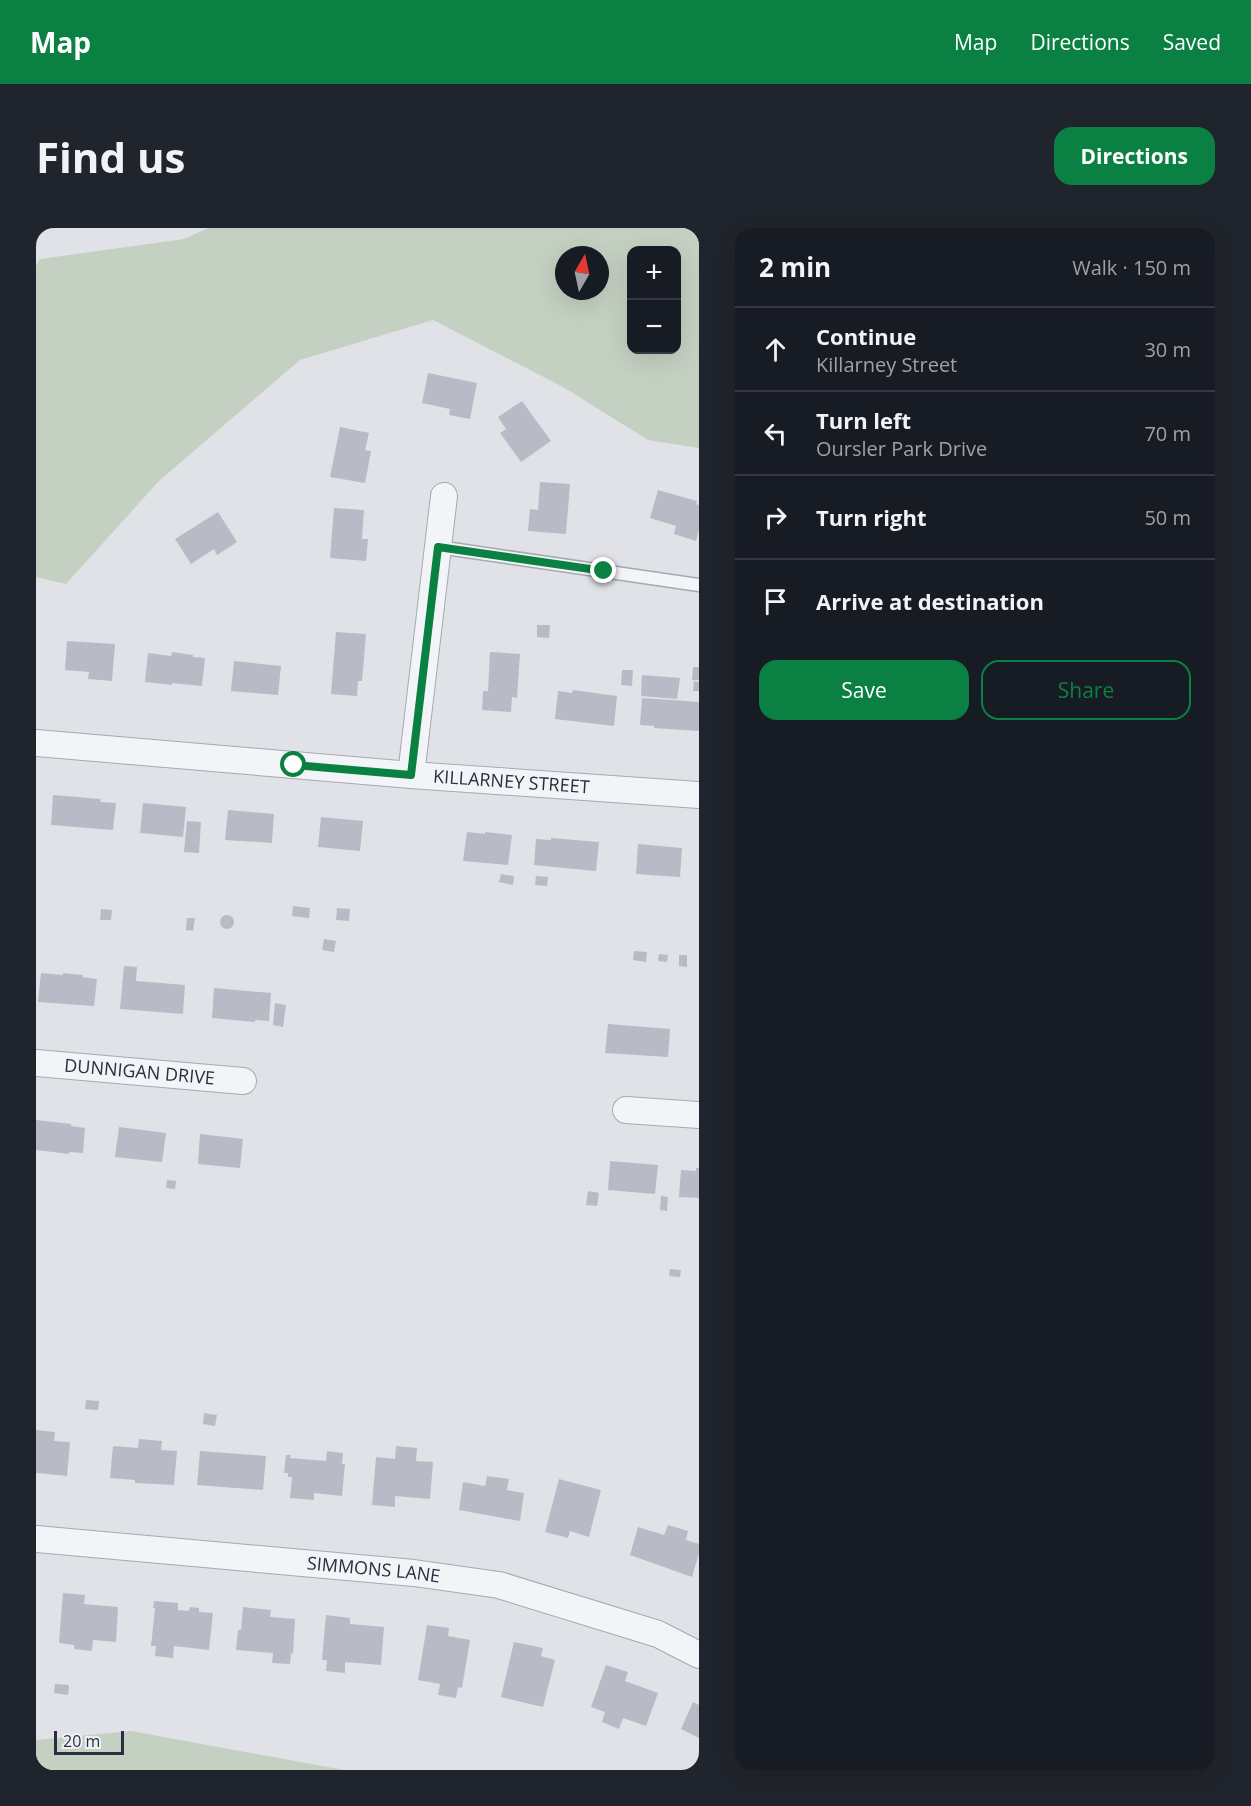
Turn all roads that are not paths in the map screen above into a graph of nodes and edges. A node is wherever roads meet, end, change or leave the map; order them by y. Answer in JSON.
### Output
{"nodes":[{"id":1,"x":444,"y":496,"type":"dead end"},
{"id":2,"x":438,"y":547,"type":"junction"},
{"id":3,"x":699,"y":585,"type":"edge"},
{"id":4,"x":36,"y":743,"type":"edge"},
{"id":5,"x":411,"y":775,"type":"junction"},
{"id":6,"x":699,"y":795,"type":"edge"},
{"id":7,"x":36,"y":1063,"type":"edge"},
{"id":8,"x":243,"y":1081,"type":"dead end"},
{"id":9,"x":626,"y":1110,"type":"dead end"},
{"id":10,"x":699,"y":1116,"type":"edge"},
{"id":11,"x":36,"y":1539,"type":"edge"},
{"id":12,"x":699,"y":1655,"type":"edge"}],
"edges":[{"from":1,"to":2,"type":"street"},
{"from":2,"to":3,"type":"lane"},
{"from":2,"to":5,"type":"street"},
{"from":4,"to":5,"type":"street","name":"KILLARNEY STREET"},
{"from":5,"to":6,"type":"street","name":"KILLARNEY STREET"},
{"from":7,"to":8,"type":"street","name":"DUNNIGAN DRIVE"},
{"from":9,"to":10,"type":"street"},
{"from":11,"to":12,"type":"street","name":"SIMMONS LANE"}]}
